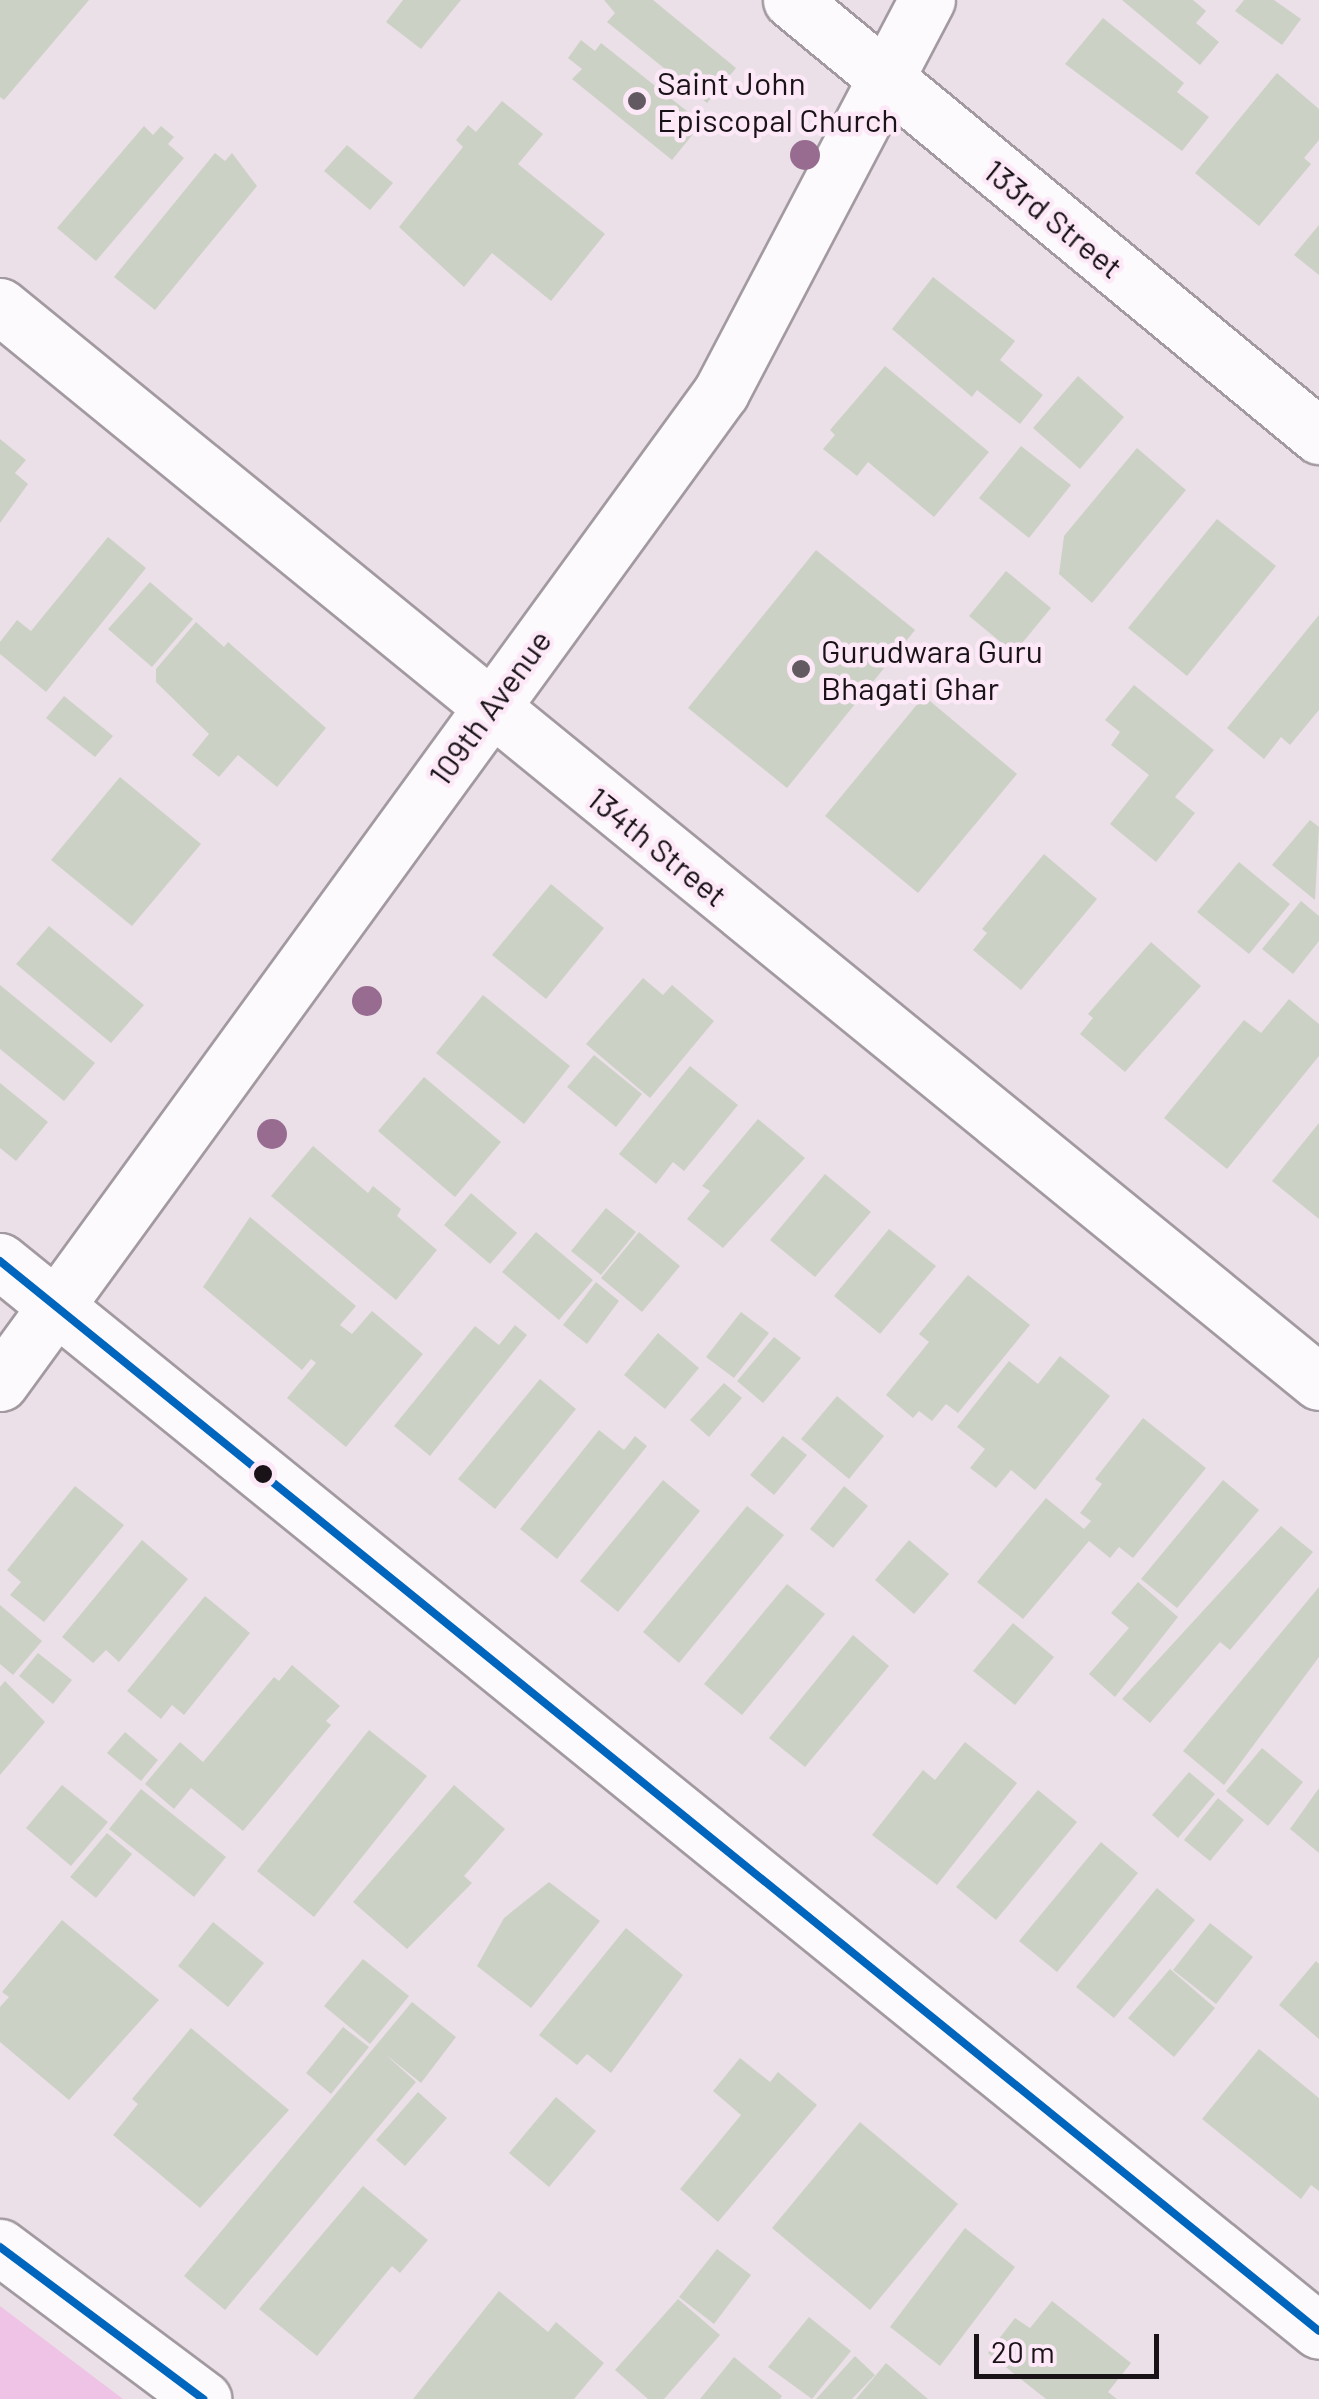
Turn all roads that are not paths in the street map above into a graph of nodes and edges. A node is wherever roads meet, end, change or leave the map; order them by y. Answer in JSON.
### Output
{"nodes":[{"id":1,"x":791,"y":0,"type":"edge"},
{"id":2,"x":927,"y":0,"type":"edge"},
{"id":3,"x":885,"y":78,"type":"junction"},
{"id":4,"x":0,"y":306,"type":"edge"},
{"id":5,"x":1319,"y":436,"type":"edge"},
{"id":6,"x":488,"y":708,"type":"junction"},
{"id":7,"x":0,"y":1261,"type":"edge"},
{"id":8,"x":55,"y":1306,"type":"junction"},
{"id":9,"x":0,"y":1382,"type":"edge"},
{"id":10,"x":1319,"y":1382,"type":"edge"},
{"id":11,"x":0,"y":2247,"type":"edge"},
{"id":12,"x":1319,"y":2332,"type":"edge"},
{"id":13,"x":203,"y":2399,"type":"edge"}],
"edges":[{"from":1,"to":3,"type":"street","name":"133rd Street"},
{"from":2,"to":3,"type":"street","name":"109th Avenue"},
{"from":3,"to":5,"type":"street","name":"133rd Street"},
{"from":3,"to":6,"type":"street","name":"109th Avenue"},
{"from":4,"to":6,"type":"street","name":"134th Street"},
{"from":6,"to":8,"type":"street","name":"109th Avenue"},
{"from":6,"to":10,"type":"street","name":"134th Street"},
{"from":7,"to":8,"type":"street"},
{"from":8,"to":9,"type":"street","name":"109th Avenue"},
{"from":8,"to":12,"type":"street"},
{"from":11,"to":13,"type":"street"}]}
